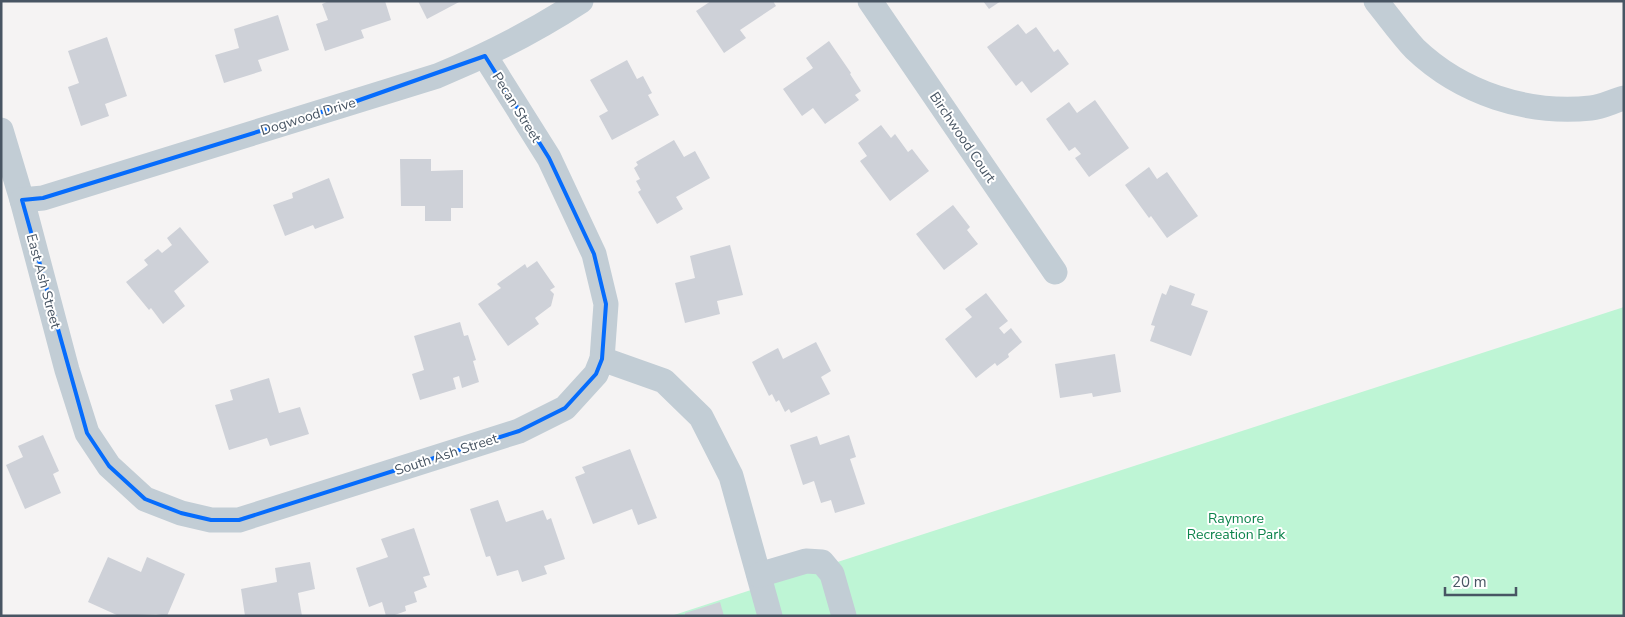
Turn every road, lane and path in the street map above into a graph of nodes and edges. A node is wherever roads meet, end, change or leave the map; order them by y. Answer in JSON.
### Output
{"nodes":[{"id":1,"x":581,"y":1,"type":"edge"},
{"id":2,"x":870,"y":1,"type":"edge"},
{"id":3,"x":1376,"y":1,"type":"edge"},
{"id":4,"x":485,"y":56,"type":"junction"},
{"id":5,"x":1624,"y":98,"type":"edge"},
{"id":6,"x":1,"y":130,"type":"edge"},
{"id":7,"x":549,"y":158,"type":"joint"},
{"id":8,"x":22,"y":200,"type":"junction"},
{"id":9,"x":1055,"y":272,"type":"dead end"},
{"id":10,"x":602,"y":359,"type":"junction"},
{"id":11,"x":87,"y":433,"type":"joint"},
{"id":12,"x":759,"y":575,"type":"junction"},
{"id":13,"x":770,"y":616,"type":"edge"},
{"id":14,"x":844,"y":616,"type":"edge"}],
"edges":[{"from":1,"to":4,"type":"street","name":"Dogwood Drive"},
{"from":2,"to":9,"type":"street","name":"Birchwood Court"},
{"from":3,"to":5,"type":"street"},
{"from":4,"to":7,"type":"street","name":"Pecan Street"},
{"from":4,"to":8,"type":"street","name":"Dogwood Drive"},
{"from":6,"to":8,"type":"street","name":"East Ash Street"},
{"from":7,"to":10,"type":"street","name":"South Ash Street"},
{"from":8,"to":11,"type":"street","name":"East Ash Street"},
{"from":10,"to":11,"type":"street","name":"South Ash Street"},
{"from":10,"to":12,"type":"street"},
{"from":12,"to":13,"type":"street"},
{"from":12,"to":14,"type":"street"}]}
